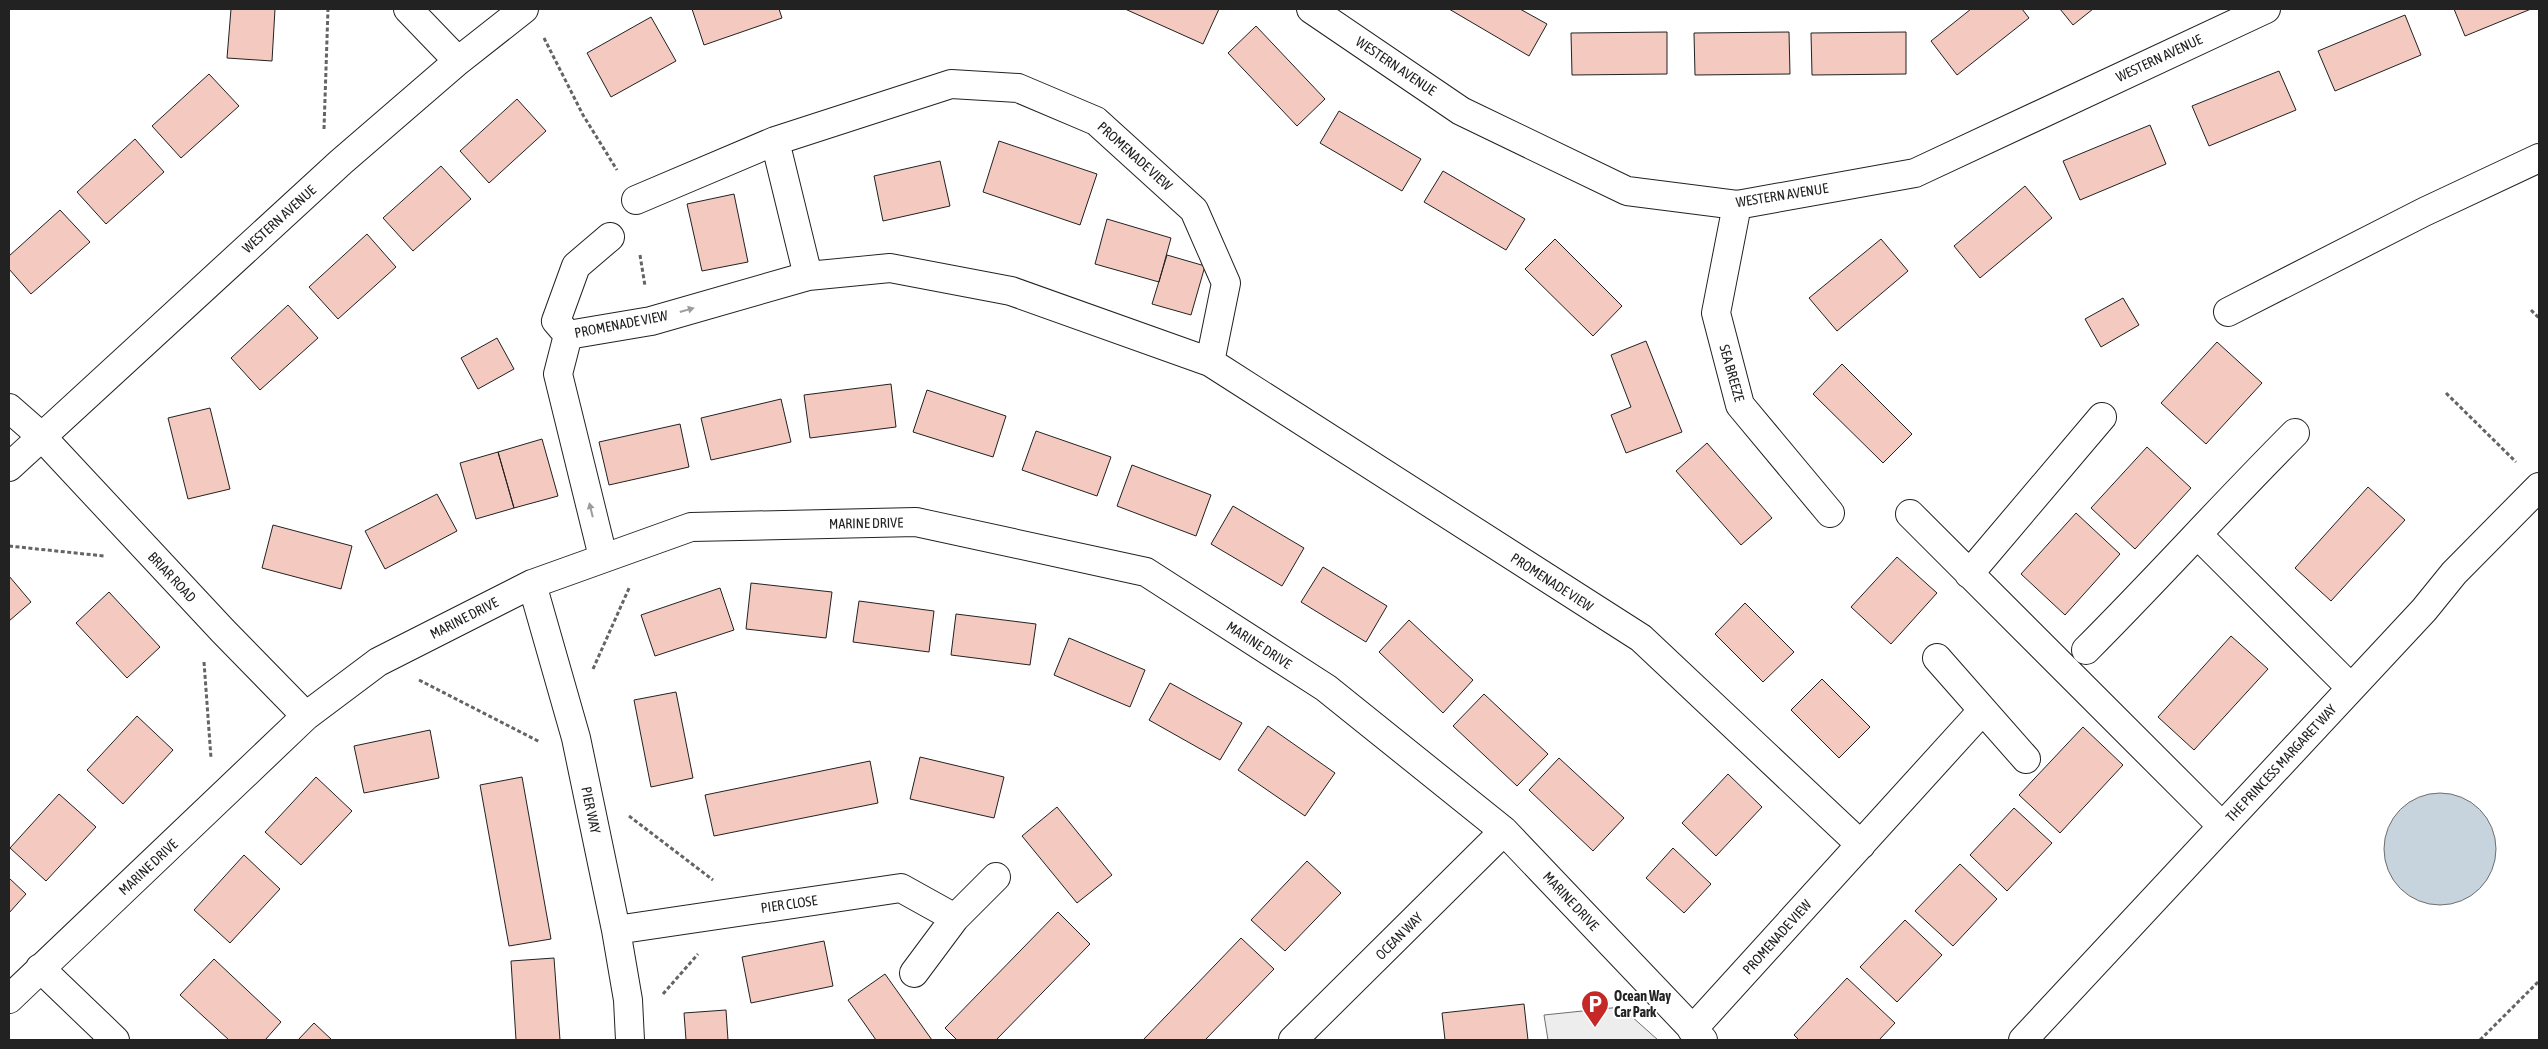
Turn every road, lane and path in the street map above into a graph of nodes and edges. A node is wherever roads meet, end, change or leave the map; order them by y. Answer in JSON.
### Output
{"nodes":[{"id":1,"x":328,"y":9,"type":"edge"},
{"id":2,"x":408,"y":9,"type":"edge"},
{"id":3,"x":524,"y":9,"type":"edge"},
{"id":4,"x":1311,"y":9,"type":"edge"},
{"id":5,"x":2266,"y":9,"type":"edge"},
{"id":6,"x":543,"y":35,"type":"dead end"},
{"id":7,"x":458,"y":61,"type":"junction"},
{"id":8,"x":775,"y":141,"type":"junction"},
{"id":9,"x":2539,"y":158,"type":"edge"},
{"id":10,"x":341,"y":162,"type":"junction"},
{"id":11,"x":636,"y":200,"type":"junction"},
{"id":12,"x":1737,"y":205,"type":"junction"},
{"id":13,"x":610,"y":237,"type":"dead end"},
{"id":14,"x":808,"y":276,"type":"junction"},
{"id":15,"x":2530,"y":310,"type":"dead end"},
{"id":16,"x":2228,"y":312,"type":"dead end"},
{"id":17,"x":2539,"y":318,"type":"edge"},
{"id":18,"x":651,"y":321,"type":"junction"},
{"id":19,"x":568,"y":335,"type":"junction"},
{"id":20,"x":1210,"y":362,"type":"junction"},
{"id":21,"x":2446,"y":393,"type":"dead end"},
{"id":22,"x":9,"y":408,"type":"edge"},
{"id":23,"x":2102,"y":417,"type":"dead end"},
{"id":24,"x":2296,"y":433,"type":"dead end"},
{"id":25,"x":41,"y":436,"type":"junction"},
{"id":26,"x":2519,"y":466,"type":"dead end"},
{"id":27,"x":9,"y":467,"type":"edge"},
{"id":28,"x":2539,"y":487,"type":"edge"},
{"id":29,"x":1830,"y":513,"type":"dead end"},
{"id":30,"x":1910,"y":514,"type":"dead end"},
{"id":31,"x":2198,"y":535,"type":"junction"},
{"id":32,"x":9,"y":546,"type":"edge"},
{"id":33,"x":615,"y":553,"type":"junction"},
{"id":34,"x":151,"y":555,"type":"junction"},
{"id":35,"x":1969,"y":574,"type":"junction"},
{"id":36,"x":532,"y":584,"type":"junction"},
{"id":37,"x":223,"y":631,"type":"junction"},
{"id":38,"x":2086,"y":650,"type":"dead end"},
{"id":39,"x":398,"y":652,"type":"junction"},
{"id":40,"x":1937,"y":658,"type":"dead end"},
{"id":41,"x":562,"y":687,"type":"junction"},
{"id":42,"x":2351,"y":688,"type":"junction"},
{"id":43,"x":1982,"y":710,"type":"junction"},
{"id":44,"x":306,"y":716,"type":"junction"},
{"id":45,"x":576,"y":738,"type":"junction"},
{"id":46,"x":2026,"y":759,"type":"dead end"},
{"id":47,"x":233,"y":787,"type":"junction"},
{"id":48,"x":593,"y":819,"type":"junction"},
{"id":49,"x":2222,"y":826,"type":"junction"},
{"id":50,"x":1504,"y":831,"type":"junction"},
{"id":51,"x":1861,"y":845,"type":"junction"},
{"id":52,"x":996,"y":877,"type":"dead end"},
{"id":53,"x":721,"y":914,"type":"junction"},
{"id":54,"x":694,"y":918,"type":"junction"},
{"id":55,"x":955,"y":918,"type":"junction"},
{"id":56,"x":616,"y":930,"type":"junction"},
{"id":57,"x":40,"y":968,"type":"junction"},
{"id":58,"x":914,"y":973,"type":"dead end"},
{"id":59,"x":2539,"y":981,"type":"edge"},
{"id":60,"x":9,"y":999,"type":"edge"},
{"id":61,"x":628,"y":1000,"type":"junction"},
{"id":62,"x":1698,"y":1035,"type":"edge"},
{"id":63,"x":116,"y":1040,"type":"edge"},
{"id":64,"x":630,"y":1040,"type":"edge"},
{"id":65,"x":1294,"y":1040,"type":"edge"},
{"id":66,"x":2022,"y":1040,"type":"edge"},
{"id":67,"x":2480,"y":1040,"type":"edge"}],
"edges":[{"from":1,"to":10,"type":"path"},
{"from":2,"to":7,"type":"street"},
{"from":3,"to":7,"type":"street","name":"WESTERN AVENUE"},
{"from":4,"to":12,"type":"street","name":"WESTERN AVENUE"},
{"from":5,"to":12,"type":"street","name":"WESTERN AVENUE"},
{"from":6,"to":11,"type":"path"},
{"from":7,"to":10,"type":"street","name":"WESTERN AVENUE"},
{"from":8,"to":11,"type":"street","name":"PROMENADE VIEW"},
{"from":8,"to":14,"type":"street"},
{"from":8,"to":20,"type":"street","name":"PROMENADE VIEW"},
{"from":9,"to":16,"type":"street"},
{"from":10,"to":25,"type":"street","name":"WESTERN AVENUE"},
{"from":11,"to":18,"type":"path"},
{"from":12,"to":29,"type":"street","name":"SEA BREEZE"},
{"from":13,"to":19,"type":"street"},
{"from":18,"to":14,"type":"street","name":"PROMENADE VIEW","one_way":true},
{"from":14,"to":20,"type":"street","name":"PROMENADE VIEW"},
{"from":15,"to":17,"type":"path"},
{"from":18,"to":19,"type":"street","name":"PROMENADE VIEW"},
{"from":33,"to":19,"type":"street","name":"PROMENADE VIEW","one_way":true},
{"from":20,"to":51,"type":"street","name":"PROMENADE VIEW"},
{"from":21,"to":26,"type":"path"},
{"from":22,"to":25,"type":"street"},
{"from":23,"to":35,"type":"street"},
{"from":24,"to":31,"type":"street"},
{"from":25,"to":27,"type":"street","name":"WESTERN AVENUE"},
{"from":25,"to":34,"type":"street","name":"BRIAR ROAD"},
{"from":28,"to":42,"type":"street","name":"THE PRINCESS MARGARET WAY"},
{"from":30,"to":35,"type":"street"},
{"from":31,"to":38,"type":"street"},
{"from":31,"to":42,"type":"street"},
{"from":32,"to":34,"type":"path"},
{"from":33,"to":36,"type":"street","name":"MARINE DRIVE"},
{"from":33,"to":41,"type":"path"},
{"from":33,"to":50,"type":"street","name":"MARINE DRIVE"},
{"from":34,"to":37,"type":"street","name":"BRIAR ROAD"},
{"from":35,"to":49,"type":"street"},
{"from":36,"to":39,"type":"street","name":"MARINE DRIVE"},
{"from":36,"to":41,"type":"street","name":"PIER WAY"},
{"from":37,"to":44,"type":"street","name":"BRIAR ROAD"},
{"from":37,"to":47,"type":"path"},
{"from":39,"to":44,"type":"street","name":"MARINE DRIVE"},
{"from":39,"to":45,"type":"path"},
{"from":40,"to":43,"type":"street"},
{"from":41,"to":45,"type":"street","name":"PIER WAY"},
{"from":42,"to":49,"type":"street","name":"THE PRINCESS MARGARET WAY"},
{"from":43,"to":46,"type":"street"},
{"from":43,"to":51,"type":"street","name":"PROMENADE VIEW"},
{"from":44,"to":47,"type":"street","name":"MARINE DRIVE"},
{"from":45,"to":48,"type":"street","name":"PIER WAY"},
{"from":47,"to":57,"type":"street","name":"MARINE DRIVE"},
{"from":48,"to":53,"type":"path"},
{"from":48,"to":56,"type":"street","name":"PIER WAY"},
{"from":49,"to":66,"type":"street","name":"THE PRINCESS MARGARET WAY"},
{"from":50,"to":62,"type":"street","name":"MARINE DRIVE"},
{"from":50,"to":65,"type":"street","name":"OCEAN WAY"},
{"from":51,"to":62,"type":"street","name":"PROMENADE VIEW"},
{"from":52,"to":55,"type":"street"},
{"from":53,"to":54,"type":"street","name":"PIER CLOSE"},
{"from":53,"to":55,"type":"street","name":"PIER CLOSE"},
{"from":54,"to":56,"type":"street","name":"PIER CLOSE"},
{"from":54,"to":61,"type":"path"},
{"from":55,"to":58,"type":"street"},
{"from":56,"to":61,"type":"street","name":"PIER WAY"},
{"from":57,"to":60,"type":"street","name":"MARINE DRIVE"},
{"from":57,"to":63,"type":"street"},
{"from":59,"to":67,"type":"path"},
{"from":61,"to":64,"type":"street","name":"PIER WAY"}]}
